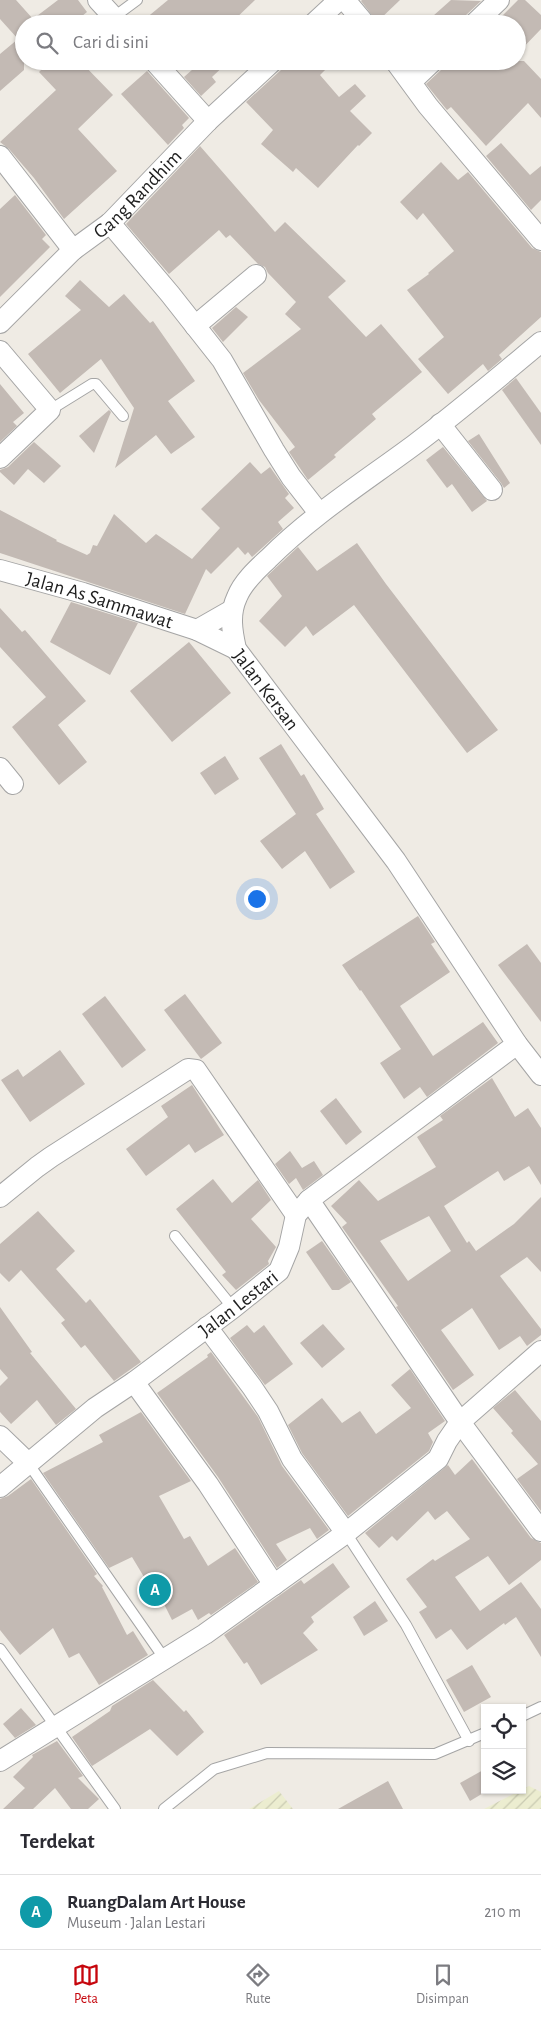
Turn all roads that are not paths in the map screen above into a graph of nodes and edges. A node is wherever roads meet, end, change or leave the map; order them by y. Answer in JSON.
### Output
{"nodes":[{"id":1,"x":98,"y":0,"type":"edge"},
{"id":2,"x":137,"y":0,"type":"edge"},
{"id":3,"x":339,"y":0,"type":"edge"},
{"id":4,"x":345,"y":0,"type":"edge"},
{"id":5,"x":499,"y":0,"type":"edge"},
{"id":6,"x":112,"y":15,"type":"edge"},
{"id":7,"x":122,"y":15,"type":"edge"},
{"id":8,"x":323,"y":15,"type":"edge"},
{"id":9,"x":358,"y":15,"type":"edge"},
{"id":10,"x":483,"y":15,"type":"edge"},
{"id":11,"x":162,"y":70,"type":"edge"},
{"id":12,"x":263,"y":70,"type":"edge"},
{"id":13,"x":403,"y":70,"type":"edge"},
{"id":14,"x":424,"y":70,"type":"edge"},
{"id":15,"x":412,"y":81,"type":"junction"},
{"id":16,"x":208,"y":121,"type":"junction"},
{"id":17,"x":0,"y":156,"type":"edge"},
{"id":18,"x":110,"y":223,"type":"junction"},
{"id":19,"x":541,"y":240,"type":"edge"},
{"id":20,"x":73,"y":250,"type":"junction"},
{"id":21,"x":256,"y":275,"type":"dead end"},
{"id":22,"x":0,"y":323,"type":"edge"},
{"id":23,"x":195,"y":326,"type":"junction"},
{"id":24,"x":541,"y":342,"type":"edge"},
{"id":25,"x":0,"y":351,"type":"edge"},
{"id":26,"x":50,"y":410,"type":"junction"},
{"id":27,"x":123,"y":416,"type":"dead end"},
{"id":28,"x":440,"y":424,"type":"junction"},
{"id":29,"x":0,"y":458,"type":"edge"},
{"id":30,"x":492,"y":490,"type":"dead end"},
{"id":31,"x":319,"y":513,"type":"junction"},
{"id":32,"x":0,"y":570,"type":"edge"},
{"id":33,"x":232,"y":610,"type":"junction"},
{"id":34,"x":197,"y":630,"type":"junction"},
{"id":35,"x":236,"y":649,"type":"junction"},
{"id":36,"x":0,"y":768,"type":"edge"},
{"id":37,"x":13,"y":784,"type":"dead end"},
{"id":38,"x":516,"y":1044,"type":"junction"},
{"id":39,"x":541,"y":1075,"type":"edge"},
{"id":40,"x":0,"y":1197,"type":"edge"},
{"id":41,"x":310,"y":1200,"type":"junction"},
{"id":42,"x":296,"y":1215,"type":"junction"},
{"id":43,"x":175,"y":1236,"type":"dead end"},
{"id":44,"x":233,"y":1308,"type":"junction"},
{"id":45,"x":207,"y":1327,"type":"junction"},
{"id":46,"x":539,"y":1355,"type":"edge"},
{"id":47,"x":134,"y":1382,"type":"junction"},
{"id":48,"x":460,"y":1422,"type":"junction"},
{"id":49,"x":0,"y":1436,"type":"edge"},
{"id":50,"x":28,"y":1463,"type":"junction"},
{"id":51,"x":0,"y":1487,"type":"edge"},
{"id":52,"x":541,"y":1531,"type":"edge"},
{"id":53,"x":346,"y":1533,"type":"junction"},
{"id":54,"x":274,"y":1586,"type":"junction"},
{"id":55,"x":0,"y":1649,"type":"edge"},
{"id":56,"x":164,"y":1658,"type":"junction"},
{"id":57,"x":541,"y":1707,"type":"edge"},
{"id":58,"x":526,"y":1714,"type":"edge"},
{"id":59,"x":55,"y":1727,"type":"junction"},
{"id":60,"x":481,"y":1735,"type":"edge"},
{"id":61,"x":469,"y":1741,"type":"junction"},
{"id":62,"x":0,"y":1761,"type":"edge"},
{"id":63,"x":115,"y":1809,"type":"edge"},
{"id":64,"x":164,"y":1809,"type":"edge"}],
"edges":[{"from":1,"to":6,"type":"street"},
{"from":2,"to":7,"type":"lane"},
{"from":3,"to":8,"type":"street"},
{"from":4,"to":9,"type":"street"},
{"from":5,"to":10,"type":"street"},
{"from":11,"to":16,"type":"street"},
{"from":12,"to":16,"type":"street","name":"Gang Randhim"},
{"from":13,"to":15,"type":"street"},
{"from":14,"to":15,"type":"street"},
{"from":15,"to":19,"type":"street"},
{"from":16,"to":18,"type":"street","name":"Gang Randhim"},
{"from":17,"to":20,"type":"street"},
{"from":18,"to":20,"type":"street","name":"Gang Randhim"},
{"from":18,"to":23,"type":"street"},
{"from":20,"to":22,"type":"street","name":"Gang Randhim"},
{"from":21,"to":23,"type":"street"},
{"from":23,"to":31,"type":"street"},
{"from":24,"to":28,"type":"street"},
{"from":25,"to":26,"type":"street"},
{"from":26,"to":27,"type":"lane"},
{"from":26,"to":29,"type":"street"},
{"from":28,"to":30,"type":"street"},
{"from":28,"to":31,"type":"street"},
{"from":31,"to":33,"type":"street"},
{"from":32,"to":34,"type":"street","name":"Jalan As Sammawat"},
{"from":33,"to":34,"type":"street","name":"Jalan As Sammawat"},
{"from":33,"to":35,"type":"street","name":"Jalan Kersan"},
{"from":34,"to":35,"type":"street","name":"Jalan As Sammawat"},
{"from":35,"to":38,"type":"street","name":"Jalan Kersan"},
{"from":36,"to":37,"type":"street"},
{"from":38,"to":39,"type":"street","name":"Jalan Kersan"},
{"from":38,"to":41,"type":"street"},
{"from":40,"to":42,"type":"street"},
{"from":41,"to":42,"type":"street"},
{"from":41,"to":48,"type":"street"},
{"from":42,"to":44,"type":"street","name":"Jalan Lestari"},
{"from":43,"to":44,"type":"lane"},
{"from":44,"to":45,"type":"street","name":"Jalan Lestari"},
{"from":45,"to":47,"type":"street","name":"Jalan Lestari"},
{"from":45,"to":53,"type":"street"},
{"from":46,"to":48,"type":"street"},
{"from":47,"to":50,"type":"street","name":"Jalan Lestari"},
{"from":47,"to":54,"type":"street"},
{"from":48,"to":52,"type":"street"},
{"from":48,"to":53,"type":"street"},
{"from":49,"to":50,"type":"street"},
{"from":50,"to":51,"type":"street","name":"Jalan Lestari"},
{"from":50,"to":56,"type":"lane"},
{"from":53,"to":54,"type":"street"},
{"from":53,"to":61,"type":"lane"},
{"from":54,"to":56,"type":"street"},
{"from":55,"to":59,"type":"lane"},
{"from":56,"to":59,"type":"street"},
{"from":57,"to":58,"type":"lane"},
{"from":59,"to":62,"type":"street"},
{"from":59,"to":63,"type":"lane"},
{"from":60,"to":61,"type":"lane"},
{"from":61,"to":64,"type":"lane"}]}
